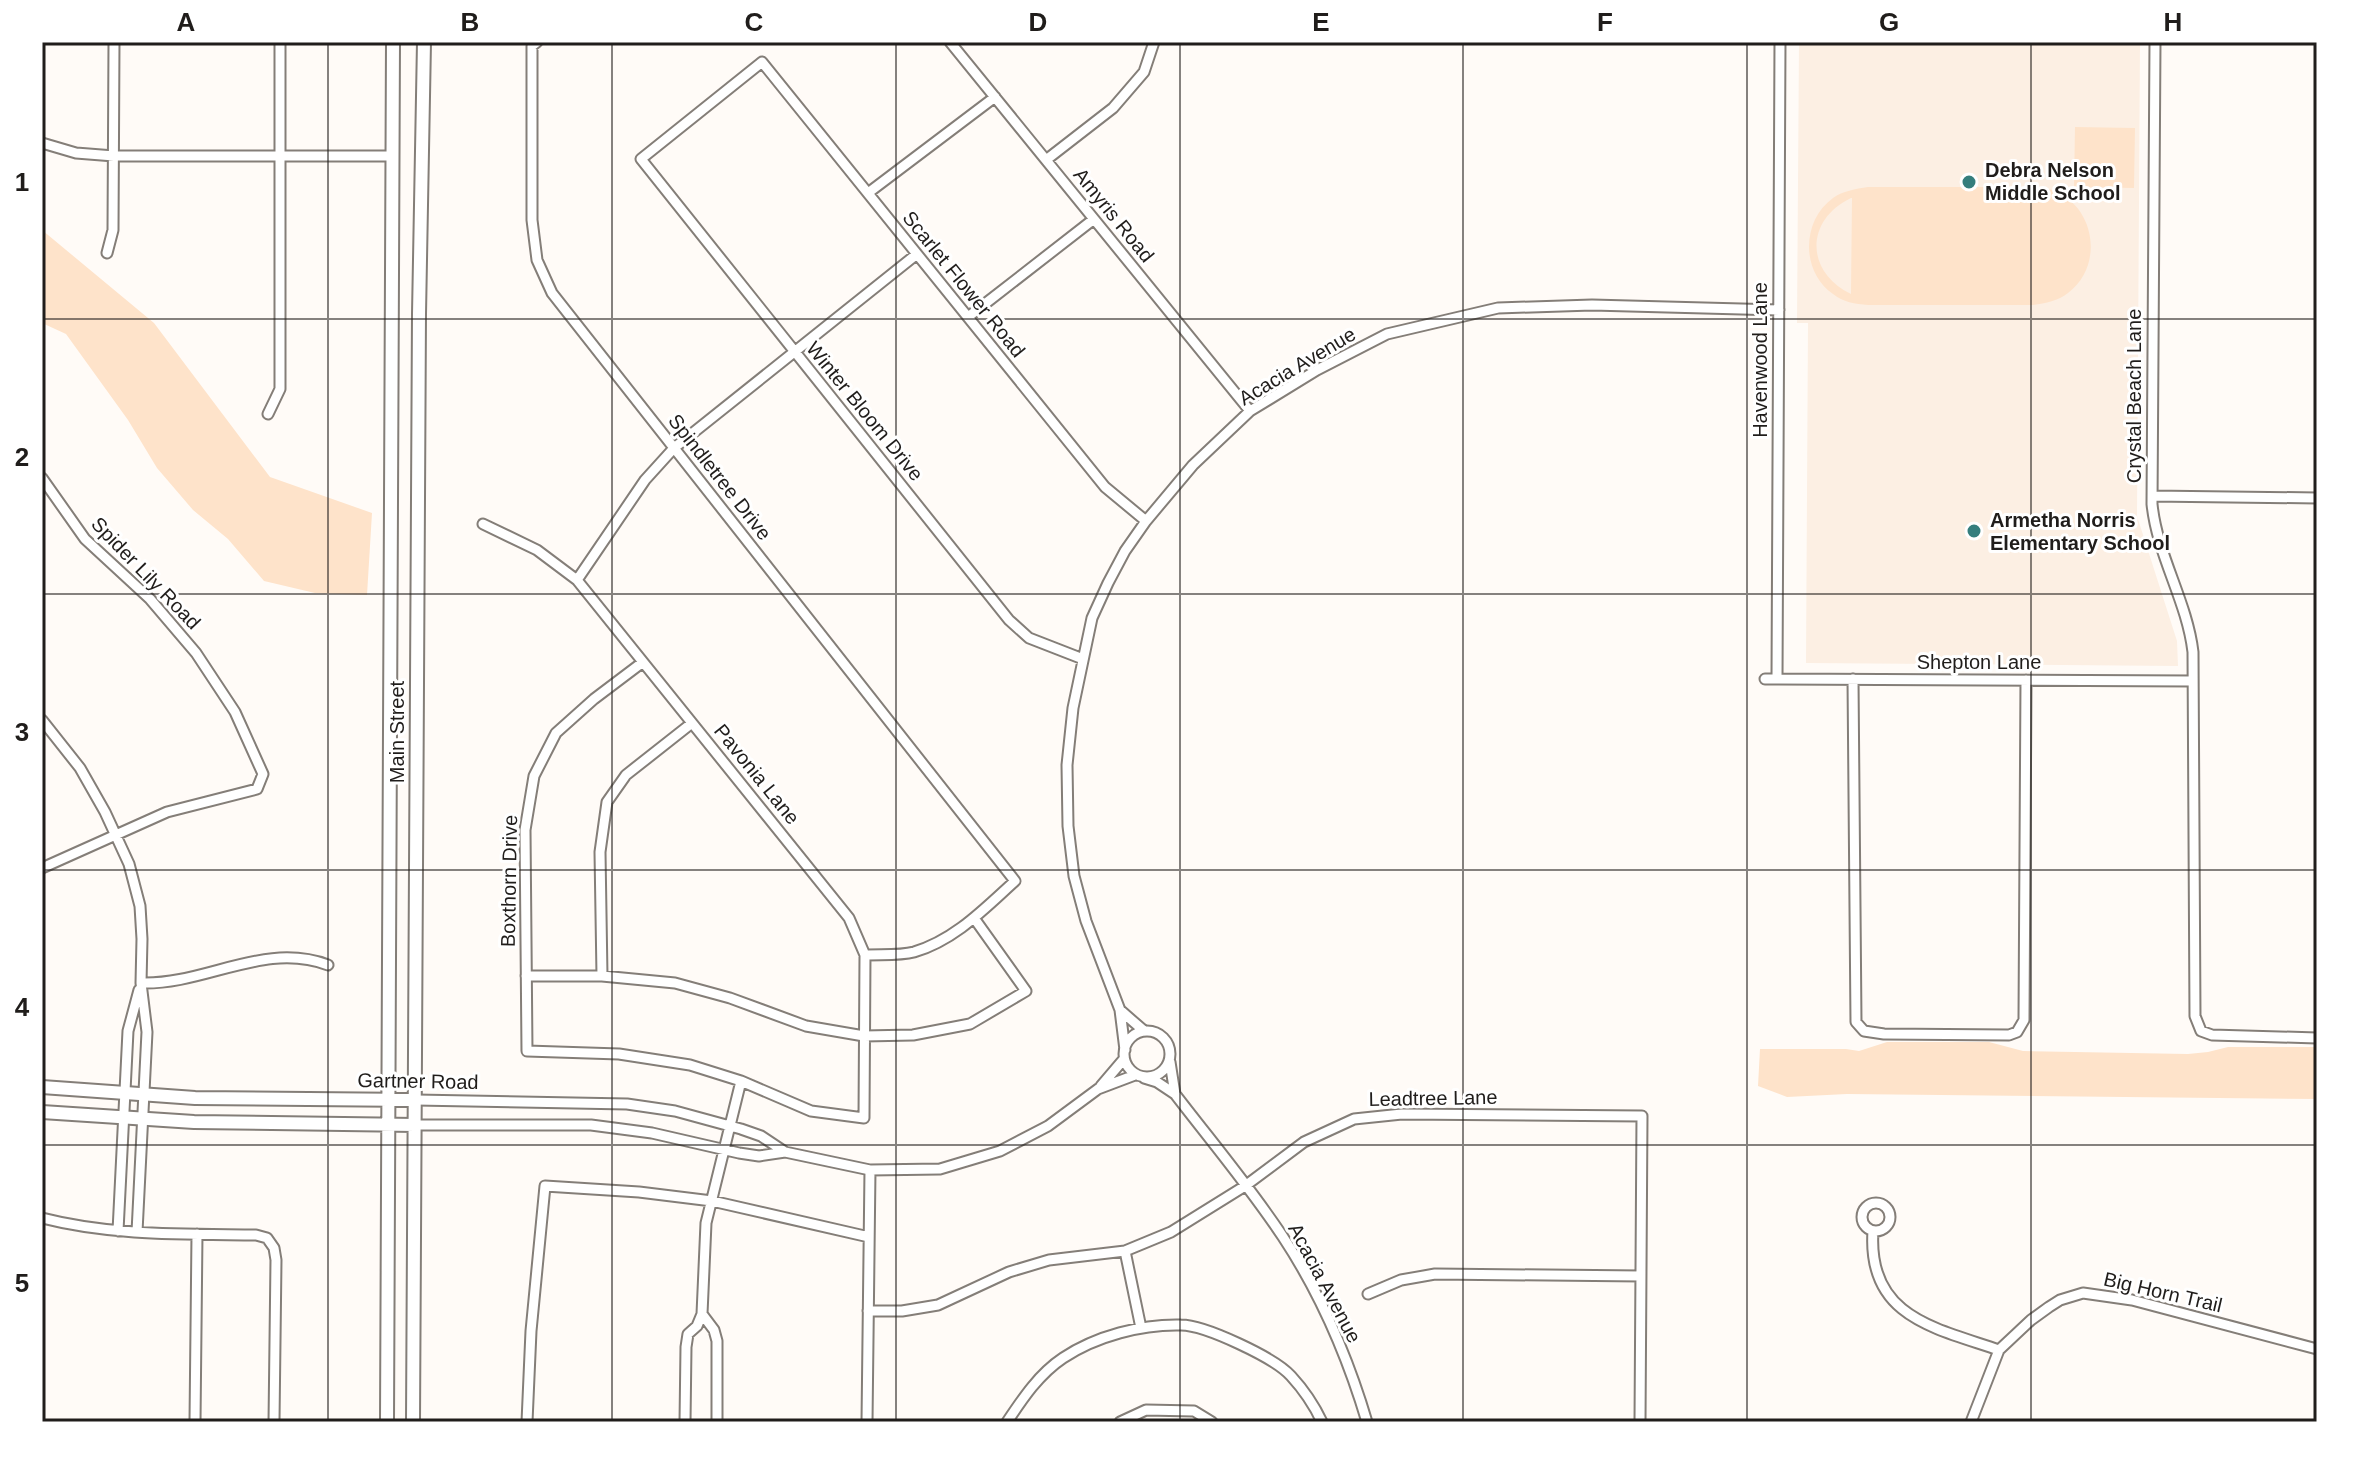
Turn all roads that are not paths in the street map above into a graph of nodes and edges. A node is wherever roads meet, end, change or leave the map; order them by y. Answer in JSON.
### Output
{"nodes":[{"id":1,"x":114,"y":42,"type":"edge"},
{"id":2,"x":280,"y":42,"type":"edge"},
{"id":3,"x":393,"y":42,"type":"edge"},
{"id":4,"x":424,"y":42,"type":"edge"},
{"id":5,"x":950,"y":42,"type":"edge"},
{"id":6,"x":1154,"y":42,"type":"edge"},
{"id":7,"x":1780,"y":42,"type":"edge"},
{"id":8,"x":2155,"y":42,"type":"edge"},
{"id":9,"x":535,"y":44,"type":"edge"},
{"id":10,"x":762,"y":62,"type":"joint"},
{"id":11,"x":995,"y":97,"type":"junction"},
{"id":12,"x":42,"y":143,"type":"edge"},
{"id":13,"x":114,"y":156,"type":"junction"},
{"id":14,"x":280,"y":156,"type":"junction"},
{"id":15,"x":393,"y":156,"type":"junction"},
{"id":16,"x":1046,"y":160,"type":"junction"},
{"id":17,"x":868,"y":193,"type":"junction"},
{"id":18,"x":1094,"y":219,"type":"junction"},
{"id":19,"x":107,"y":253,"type":"dead end"},
{"id":20,"x":917,"y":254,"type":"junction"},
{"id":21,"x":1779,"y":310,"type":"junction"},
{"id":22,"x":968,"y":317,"type":"junction"},
{"id":23,"x":795,"y":352,"type":"junction"},
{"id":24,"x":1250,"y":411,"type":"junction"},
{"id":25,"x":268,"y":414,"type":"dead end"},
{"id":26,"x":674,"y":448,"type":"junction"},
{"id":27,"x":42,"y":478,"type":"edge"},
{"id":28,"x":2152,"y":496,"type":"junction"},
{"id":29,"x":2317,"y":498,"type":"edge"},
{"id":30,"x":1146,"y":521,"type":"junction"},
{"id":31,"x":483,"y":524,"type":"dead end"},
{"id":32,"x":577,"y":580,"type":"junction"},
{"id":33,"x":1083,"y":659,"type":"junction"},
{"id":34,"x":643,"y":662,"type":"junction"},
{"id":35,"x":1765,"y":679,"type":"dead end"},
{"id":36,"x":1777,"y":679,"type":"junction"},
{"id":37,"x":1853,"y":679,"type":"junction"},
{"id":38,"x":2026,"y":680,"type":"junction"},
{"id":39,"x":2193,"y":681,"type":"junction"},
{"id":40,"x":42,"y":720,"type":"edge"},
{"id":41,"x":692,"y":723,"type":"junction"},
{"id":42,"x":116,"y":834,"type":"junction"},
{"id":43,"x":42,"y":868,"type":"edge"},
{"id":44,"x":974,"y":918,"type":"junction"},
{"id":45,"x":865,"y":955,"type":"junction"},
{"id":46,"x":328,"y":965,"type":"dead end"},
{"id":47,"x":526,"y":976,"type":"junction"},
{"id":48,"x":602,"y":976,"type":"junction"},
{"id":49,"x":141,"y":983,"type":"junction"},
{"id":50,"x":1120,"y":1010,"type":"junction"},
{"id":51,"x":1143,"y":1030,"type":"junction"},
{"id":52,"x":864,"y":1036,"type":"junction"},
{"id":53,"x":2317,"y":1038,"type":"edge"},
{"id":54,"x":1125,"y":1054,"type":"junction"},
{"id":55,"x":1169,"y":1058,"type":"junction"},
{"id":56,"x":1139,"y":1076,"type":"junction"},
{"id":57,"x":741,"y":1081,"type":"junction"},
{"id":58,"x":42,"y":1087,"type":"edge"},
{"id":59,"x":1098,"y":1089,"type":"junction"},
{"id":60,"x":125,"y":1094,"type":"junction"},
{"id":61,"x":1175,"y":1094,"type":"junction"},
{"id":62,"x":144,"y":1095,"type":"junction"},
{"id":63,"x":390,"y":1100,"type":"junction"},
{"id":64,"x":416,"y":1100,"type":"junction"},
{"id":65,"x":42,"y":1112,"type":"edge"},
{"id":66,"x":124,"y":1119,"type":"junction"},
{"id":67,"x":142,"y":1120,"type":"junction"},
{"id":68,"x":390,"y":1125,"type":"junction"},
{"id":69,"x":415,"y":1125,"type":"junction"},
{"id":70,"x":730,"y":1127,"type":"junction"},
{"id":71,"x":724,"y":1149,"type":"junction"},
{"id":72,"x":785,"y":1152,"type":"junction"},
{"id":73,"x":870,"y":1170,"type":"junction"},
{"id":74,"x":1245,"y":1186,"type":"junction"},
{"id":75,"x":712,"y":1201,"type":"junction"},
{"id":76,"x":42,"y":1218,"type":"edge"},
{"id":77,"x":118,"y":1231,"type":"junction"},
{"id":78,"x":1873,"y":1231,"type":"dead end"},
{"id":79,"x":137,"y":1232,"type":"junction"},
{"id":80,"x":197,"y":1234,"type":"junction"},
{"id":81,"x":869,"y":1237,"type":"junction"},
{"id":82,"x":1125,"y":1251,"type":"junction"},
{"id":83,"x":1641,"y":1276,"type":"junction"},
{"id":84,"x":1368,"y":1294,"type":"dead end"},
{"id":85,"x":868,"y":1311,"type":"junction"},
{"id":86,"x":702,"y":1314,"type":"junction"},
{"id":87,"x":1141,"y":1328,"type":"junction"},
{"id":88,"x":2317,"y":1349,"type":"edge"},
{"id":89,"x":1999,"y":1350,"type":"junction"},
{"id":90,"x":195,"y":1422,"type":"edge"},
{"id":91,"x":274,"y":1422,"type":"edge"},
{"id":92,"x":387,"y":1422,"type":"edge"},
{"id":93,"x":413,"y":1422,"type":"edge"},
{"id":94,"x":527,"y":1422,"type":"edge"},
{"id":95,"x":685,"y":1422,"type":"edge"},
{"id":96,"x":717,"y":1422,"type":"edge"},
{"id":97,"x":867,"y":1422,"type":"edge"},
{"id":98,"x":1007,"y":1422,"type":"edge"},
{"id":99,"x":1120,"y":1422,"type":"edge"},
{"id":100,"x":1212,"y":1422,"type":"edge"},
{"id":101,"x":1322,"y":1422,"type":"edge"},
{"id":102,"x":1367,"y":1422,"type":"edge"},
{"id":103,"x":1640,"y":1422,"type":"edge"},
{"id":104,"x":1971,"y":1422,"type":"edge"}],
"edges":[{"from":1,"to":13,"type":"street"},
{"from":2,"to":14,"type":"street"},
{"from":3,"to":15,"type":"main road","name":"Main Street"},
{"from":4,"to":64,"type":"main road","name":"Main Street"},
{"from":5,"to":11,"type":"street","name":"Amyris Road"},
{"from":6,"to":16,"type":"street"},
{"from":7,"to":21,"type":"street","name":"Havenwood Lane"},
{"from":8,"to":28,"type":"street","name":"Crystal Beach Lane"},
{"from":9,"to":26,"type":"street","name":"Spindletree Drive"},
{"from":10,"to":17,"type":"street","name":"Scarlet Flower Road"},
{"from":10,"to":23,"type":"street","name":"Winter Bloom Drive"},
{"from":11,"to":16,"type":"street","name":"Amyris Road"},
{"from":11,"to":17,"type":"street"},
{"from":12,"to":13,"type":"street"},
{"from":13,"to":14,"type":"street"},
{"from":13,"to":19,"type":"street"},
{"from":14,"to":15,"type":"street"},
{"from":14,"to":25,"type":"street"},
{"from":15,"to":63,"type":"main road","name":"Main Street"},
{"from":16,"to":18,"type":"street","name":"Amyris Road"},
{"from":17,"to":20,"type":"street","name":"Scarlet Flower Road"},
{"from":18,"to":22,"type":"street"},
{"from":18,"to":24,"type":"street","name":"Amyris Road"},
{"from":20,"to":22,"type":"street","name":"Scarlet Flower Road"},
{"from":20,"to":23,"type":"street"},
{"from":21,"to":24,"type":"street","name":"Acacia Avenue"},
{"from":21,"to":36,"type":"street","name":"Havenwood Lane"},
{"from":22,"to":30,"type":"street","name":"Scarlet Flower Road"},
{"from":23,"to":26,"type":"street"},
{"from":23,"to":33,"type":"street","name":"Winter Bloom Drive"},
{"from":24,"to":30,"type":"street","name":"Acacia Avenue"},
{"from":26,"to":32,"type":"street"},
{"from":26,"to":44,"type":"street","name":"Spindletree Drive"},
{"from":27,"to":42,"type":"street","name":"Spider Lily Road"},
{"from":28,"to":29,"type":"street"},
{"from":28,"to":39,"type":"street","name":"Crystal Beach Lane"},
{"from":30,"to":33,"type":"street","name":"Acacia Avenue"},
{"from":31,"to":32,"type":"street","name":"Pavonia Lane"},
{"from":32,"to":34,"type":"street","name":"Pavonia Lane"},
{"from":33,"to":50,"type":"street","name":"Acacia Avenue"},
{"from":34,"to":41,"type":"street","name":"Pavonia Lane"},
{"from":34,"to":47,"type":"street","name":"Boxthorn Drive"},
{"from":35,"to":36,"type":"street","name":"Shepton Lane"},
{"from":36,"to":37,"type":"street","name":"Shepton Lane"},
{"from":37,"to":38,"type":"street","name":"Shepton Lane"},
{"from":37,"to":38,"type":"street"},
{"from":38,"to":39,"type":"street","name":"Shepton Lane"},
{"from":39,"to":53,"type":"street","name":"Crystal Beach Lane"},
{"from":40,"to":42,"type":"street"},
{"from":41,"to":45,"type":"street","name":"Pavonia Lane"},
{"from":41,"to":48,"type":"street"},
{"from":42,"to":43,"type":"street"},
{"from":42,"to":49,"type":"street"},
{"from":44,"to":45,"type":"street"},
{"from":44,"to":52,"type":"street"},
{"from":45,"to":52,"type":"street","name":"Pavonia Lane"},
{"from":46,"to":49,"type":"street"},
{"from":47,"to":48,"type":"street"},
{"from":47,"to":57,"type":"street","name":"Boxthorn Drive"},
{"from":48,"to":52,"type":"street"},
{"from":49,"to":60,"type":"street"},
{"from":49,"to":62,"type":"street"},
{"from":50,"to":51,"type":"street"},
{"from":50,"to":54,"type":"street"},
{"from":51,"to":54,"type":"street"},
{"from":51,"to":55,"type":"street"},
{"from":52,"to":57,"type":"street","name":"Pavonia Lane"},
{"from":54,"to":56,"type":"street"},
{"from":54,"to":59,"type":"street"},
{"from":55,"to":56,"type":"street"},
{"from":55,"to":61,"type":"street"},
{"from":56,"to":59,"type":"street"},
{"from":56,"to":61,"type":"street"},
{"from":57,"to":70,"type":"street"},
{"from":58,"to":60,"type":"main road","name":"Gartner Road"},
{"from":59,"to":73,"type":"street","name":"Gartner Road"},
{"from":60,"to":62,"type":"main road","name":"Gartner Road"},
{"from":60,"to":66,"type":"street"},
{"from":61,"to":74,"type":"street","name":"Acacia Avenue"},
{"from":62,"to":63,"type":"main road","name":"Gartner Road"},
{"from":62,"to":67,"type":"street"},
{"from":63,"to":64,"type":"main road","name":"Gartner Road"},
{"from":63,"to":68,"type":"main road","name":"Main Street"},
{"from":64,"to":69,"type":"main road","name":"Main Street"},
{"from":64,"to":70,"type":"street","name":"Gartner Road"},
{"from":65,"to":66,"type":"main road","name":"Gartner Road"},
{"from":66,"to":67,"type":"main road","name":"Gartner Road"},
{"from":66,"to":77,"type":"street"},
{"from":67,"to":68,"type":"main road","name":"Gartner Road"},
{"from":67,"to":79,"type":"street"},
{"from":68,"to":69,"type":"main road","name":"Gartner Road"},
{"from":68,"to":92,"type":"main road","name":"Main Street"},
{"from":69,"to":71,"type":"street","name":"Gartner Road"},
{"from":69,"to":93,"type":"main road","name":"Main Street"},
{"from":70,"to":71,"type":"street"},
{"from":70,"to":72,"type":"street","name":"Gartner Road"},
{"from":71,"to":72,"type":"street","name":"Gartner Road"},
{"from":71,"to":75,"type":"street"},
{"from":72,"to":73,"type":"street","name":"Gartner Road"},
{"from":73,"to":81,"type":"street"},
{"from":74,"to":82,"type":"street","name":"Leadtree Lane"},
{"from":74,"to":83,"type":"street","name":"Leadtree Lane"},
{"from":74,"to":102,"type":"street","name":"Acacia Avenue"},
{"from":75,"to":81,"type":"street"},
{"from":75,"to":86,"type":"street"},
{"from":75,"to":94,"type":"street"},
{"from":76,"to":77,"type":"street"},
{"from":77,"to":79,"type":"street"},
{"from":78,"to":89,"type":"street"},
{"from":79,"to":80,"type":"street"},
{"from":80,"to":90,"type":"street"},
{"from":80,"to":91,"type":"street"},
{"from":81,"to":85,"type":"street"},
{"from":82,"to":85,"type":"street","name":"Leadtree Lane"},
{"from":82,"to":87,"type":"street"},
{"from":83,"to":84,"type":"street"},
{"from":83,"to":103,"type":"street"},
{"from":85,"to":97,"type":"street"},
{"from":86,"to":95,"type":"street"},
{"from":86,"to":96,"type":"street"},
{"from":87,"to":98,"type":"street"},
{"from":87,"to":101,"type":"street"},
{"from":88,"to":89,"type":"street","name":"Big Horn Trail"},
{"from":89,"to":104,"type":"street","name":"Big Horn Trail"},
{"from":99,"to":100,"type":"street"}]}
